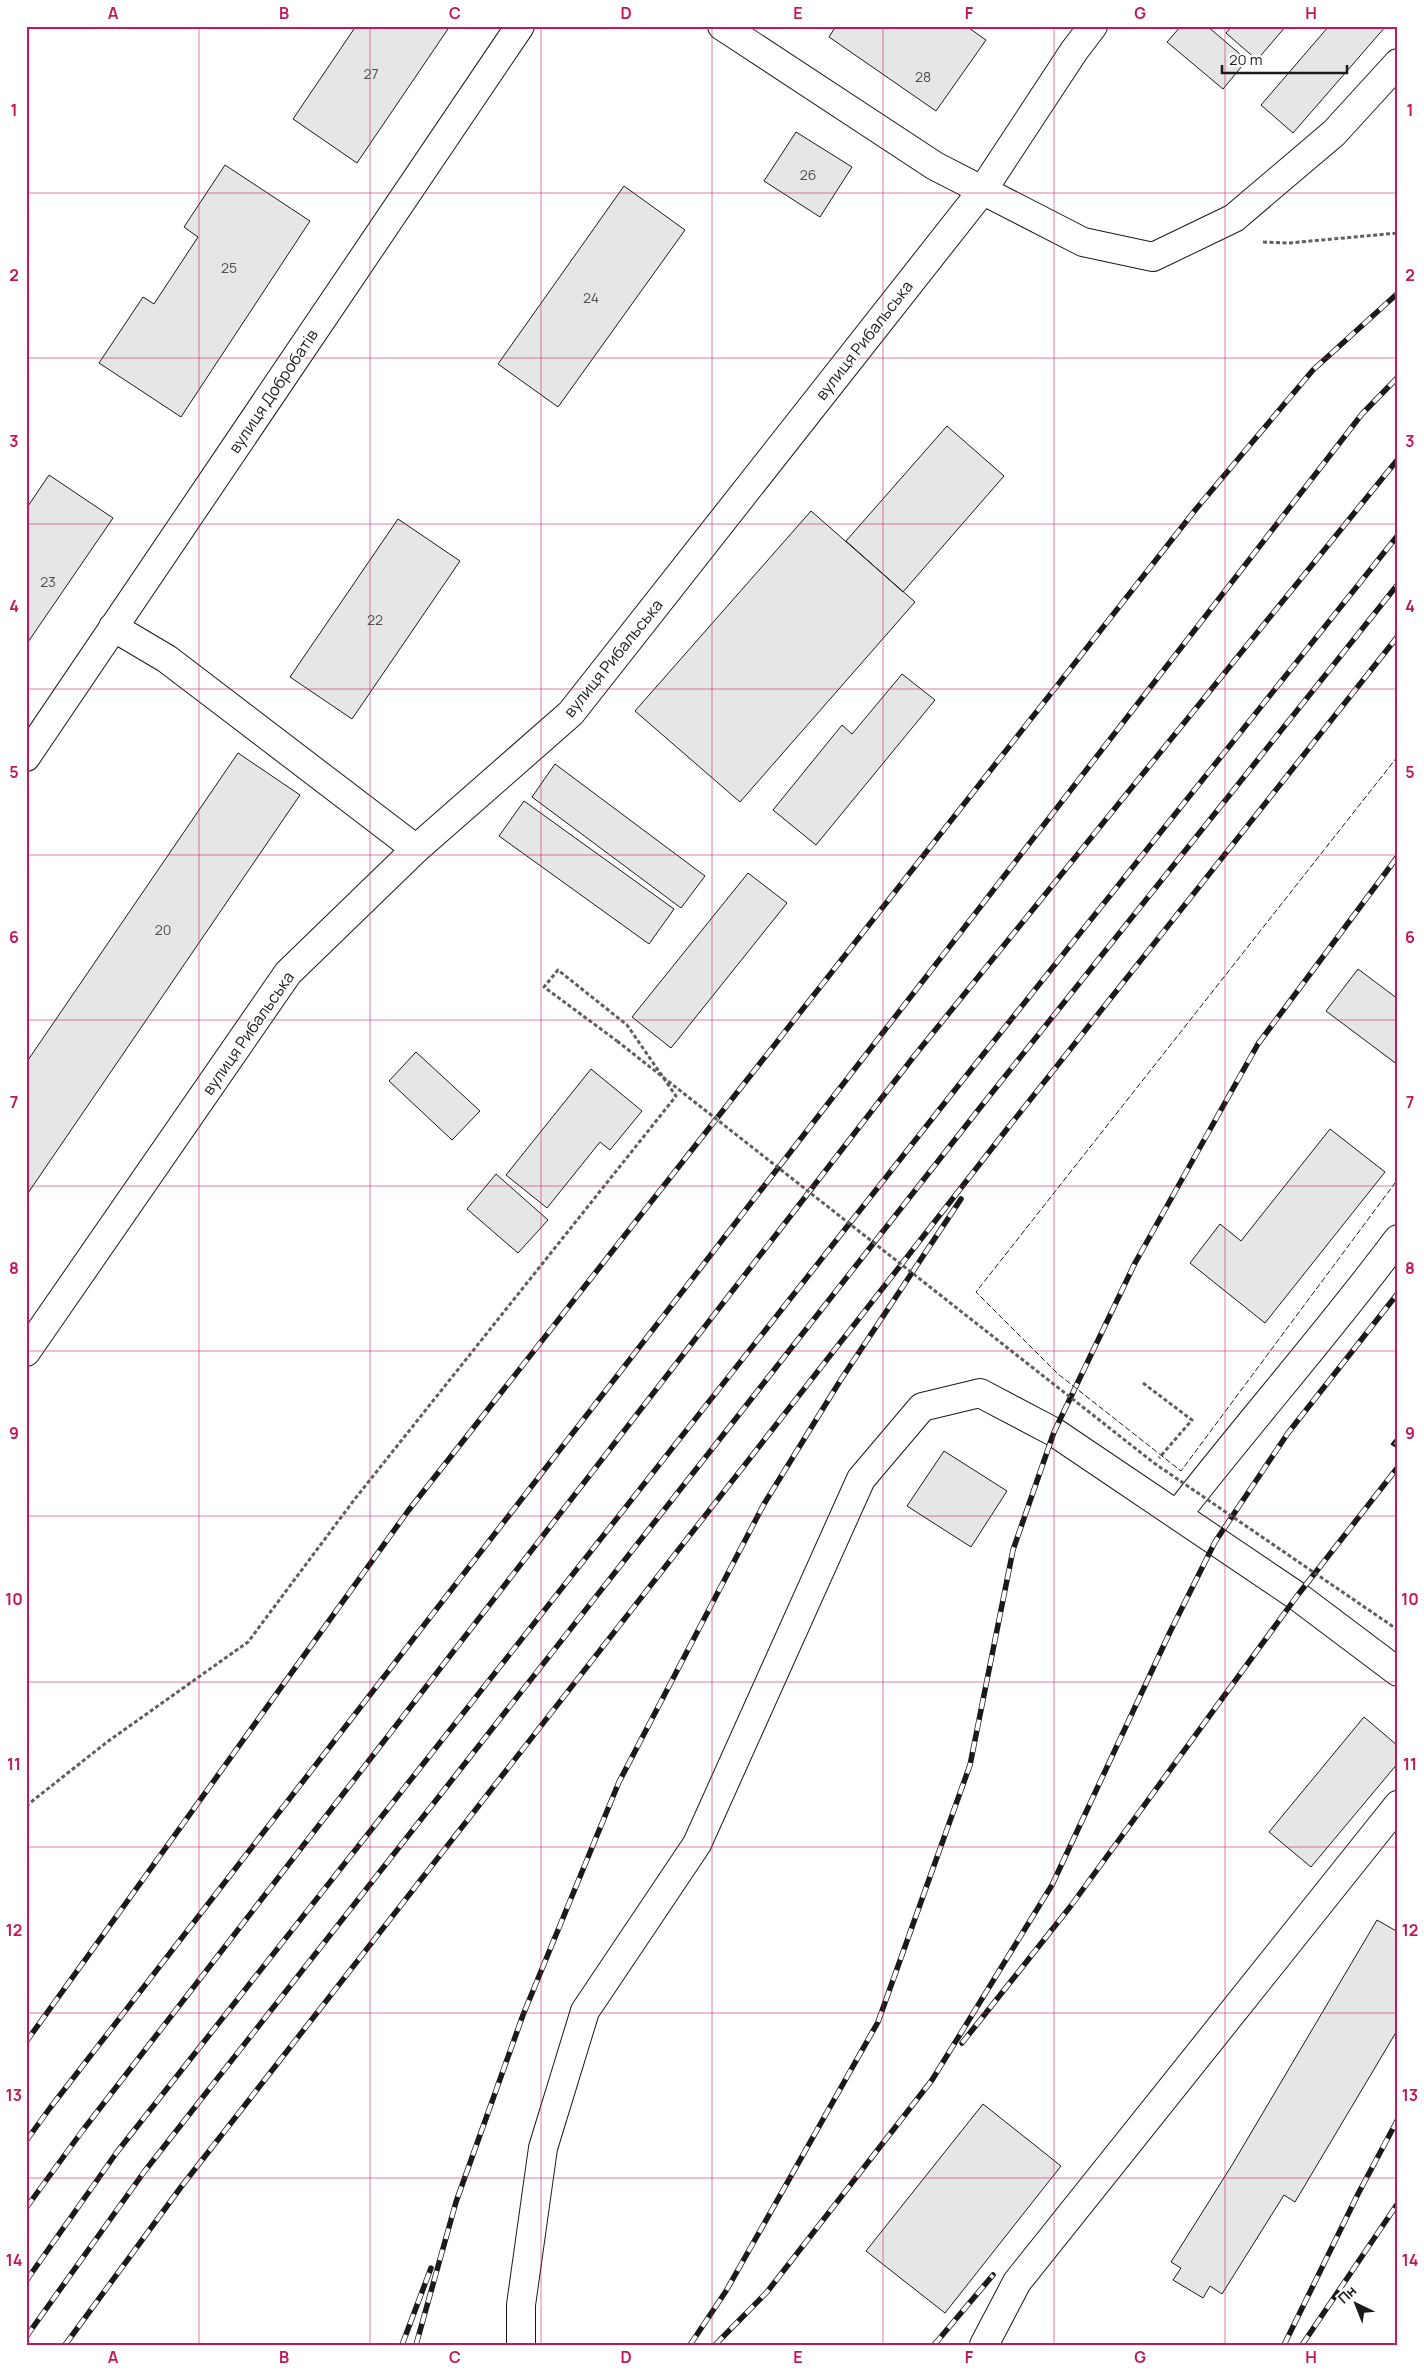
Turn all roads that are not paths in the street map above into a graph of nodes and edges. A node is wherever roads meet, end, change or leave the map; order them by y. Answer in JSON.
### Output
{"nodes":[{"id":1,"x":520,"y":26,"type":"edge"},
{"id":2,"x":722,"y":26,"type":"edge"},
{"id":3,"x":1093,"y":26,"type":"edge"},
{"id":4,"x":1398,"y":63,"type":"edge"},
{"id":5,"x":982,"y":191,"type":"junction"},
{"id":6,"x":113,"y":627,"type":"junction"},
{"id":7,"x":26,"y":757,"type":"edge"},
{"id":8,"x":416,"y":848,"type":"junction"},
{"id":9,"x":1398,"y":1239,"type":"edge"},
{"id":10,"x":26,"y":1352,"type":"edge"},
{"id":11,"x":1176,"y":1515,"type":"junction"},
{"id":12,"x":1398,"y":1672,"type":"edge"},
{"id":13,"x":1398,"y":1805,"type":"edge"},
{"id":14,"x":521,"y":2345,"type":"edge"},
{"id":15,"x":984,"y":2345,"type":"edge"}],
"edges":[{"from":1,"to":6,"type":"street","name":"вулиця Добробатів"},
{"from":2,"to":5,"type":"street"},
{"from":3,"to":5,"type":"street","name":"вулиця Рибальська"},
{"from":4,"to":5,"type":"street"},
{"from":5,"to":8,"type":"street","name":"вулиця Рибальська"},
{"from":6,"to":7,"type":"street","name":"вулиця Добробатів"},
{"from":6,"to":8,"type":"street"},
{"from":8,"to":10,"type":"street","name":"вулиця Рибальська"},
{"from":9,"to":11,"type":"street"},
{"from":11,"to":12,"type":"street"},
{"from":11,"to":14,"type":"street"},
{"from":13,"to":15,"type":"street"}]}
